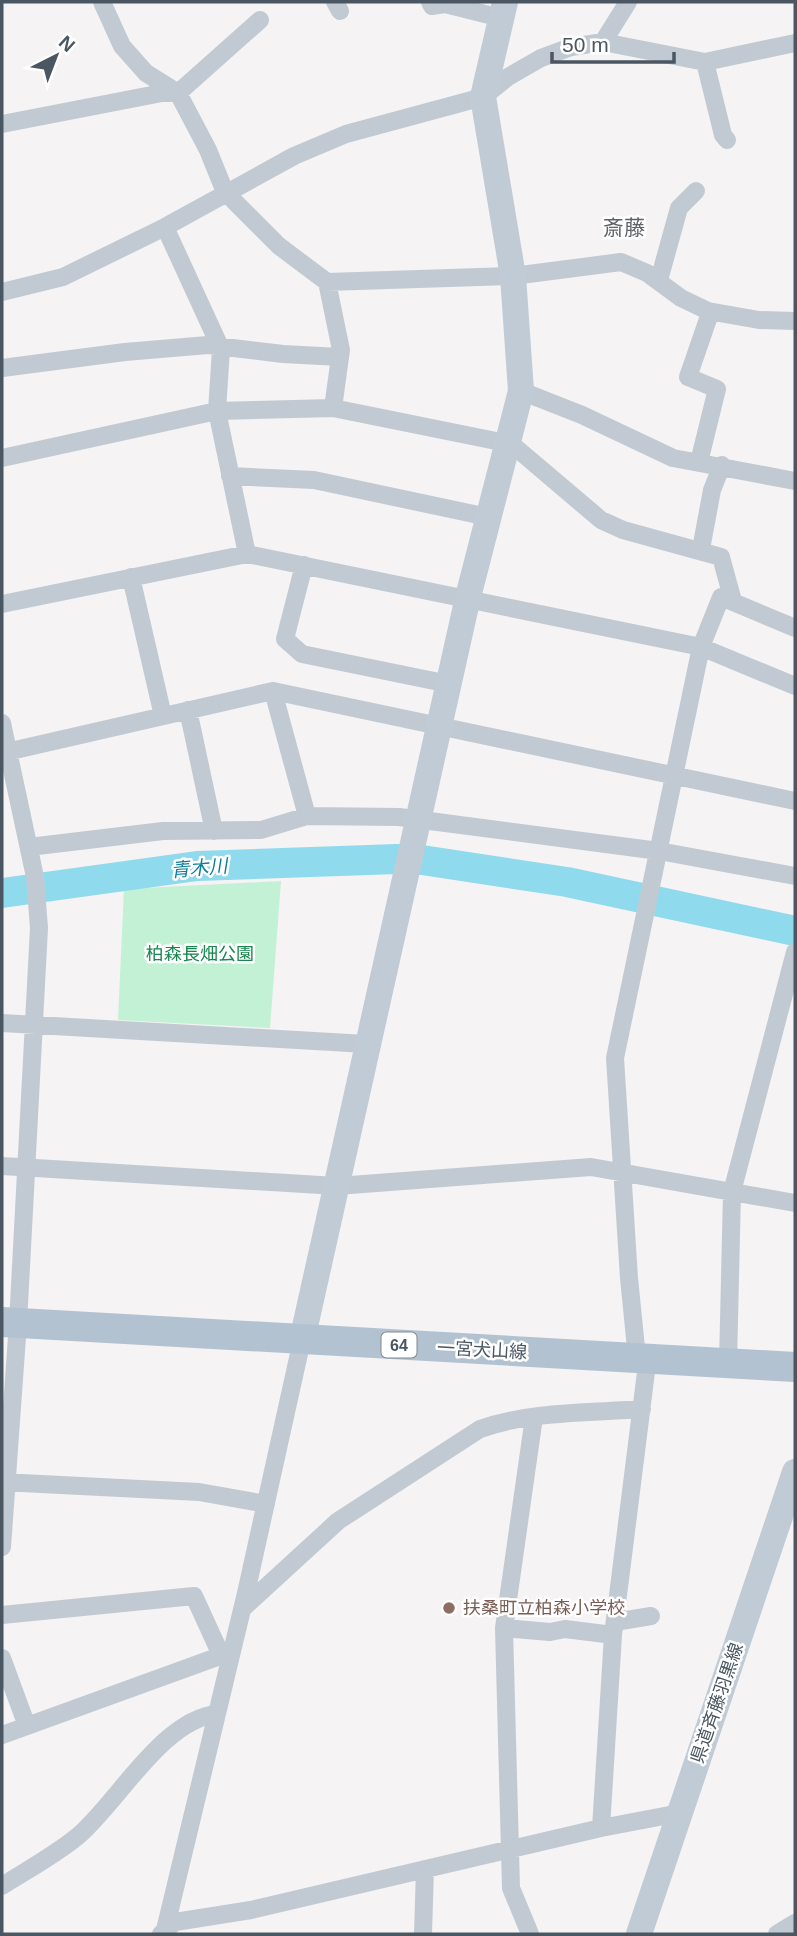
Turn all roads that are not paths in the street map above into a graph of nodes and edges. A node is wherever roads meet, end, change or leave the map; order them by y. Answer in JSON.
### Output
{"nodes":[{"id":1,"x":102,"y":2,"type":"edge"},
{"id":2,"x":430,"y":2,"type":"edge"},
{"id":3,"x":628,"y":2,"type":"edge"},
{"id":4,"x":503,"y":10,"type":"edge"},
{"id":5,"x":260,"y":20,"type":"dead end"},
{"id":6,"x":603,"y":42,"type":"junction"},
{"id":7,"x":795,"y":43,"type":"edge"},
{"id":8,"x":705,"y":62,"type":"junction"},
{"id":9,"x":178,"y":93,"type":"junction"},
{"id":10,"x":483,"y":97,"type":"junction"},
{"id":11,"x":2,"y":124,"type":"edge"},
{"id":12,"x":727,"y":140,"type":"dead end"},
{"id":13,"x":696,"y":191,"type":"dead end"},
{"id":14,"x":225,"y":192,"type":"junction"},
{"id":15,"x":165,"y":227,"type":"junction"},
{"id":16,"x":513,"y":276,"type":"junction"},
{"id":17,"x":659,"y":280,"type":"junction"},
{"id":18,"x":327,"y":282,"type":"junction"},
{"id":19,"x":2,"y":292,"type":"edge"},
{"id":20,"x":708,"y":311,"type":"junction"},
{"id":21,"x":795,"y":321,"type":"edge"},
{"id":22,"x":221,"y":349,"type":"junction"},
{"id":23,"x":340,"y":357,"type":"junction"},
{"id":24,"x":2,"y":368,"type":"edge"},
{"id":25,"x":521,"y":391,"type":"junction"},
{"id":26,"x":332,"y":408,"type":"junction"},
{"id":27,"x":217,"y":411,"type":"junction"},
{"id":28,"x":506,"y":443,"type":"junction"},
{"id":29,"x":2,"y":458,"type":"edge"},
{"id":30,"x":699,"y":463,"type":"junction"},
{"id":31,"x":722,"y":466,"type":"junction"},
{"id":32,"x":230,"y":476,"type":"junction"},
{"id":33,"x":795,"y":481,"type":"edge"},
{"id":34,"x":488,"y":517,"type":"junction"},
{"id":35,"x":701,"y":550,"type":"junction"},
{"id":36,"x":247,"y":554,"type":"junction"},
{"id":37,"x":304,"y":565,"type":"junction"},
{"id":38,"x":131,"y":578,"type":"junction"},
{"id":39,"x":468,"y":597,"type":"junction"},
{"id":40,"x":733,"y":601,"type":"junction"},
{"id":41,"x":2,"y":604,"type":"edge"},
{"id":42,"x":795,"y":628,"type":"edge"},
{"id":43,"x":701,"y":647,"type":"junction"},
{"id":44,"x":449,"y":684,"type":"junction"},
{"id":45,"x":795,"y":687,"type":"edge"},
{"id":46,"x":273,"y":691,"type":"junction"},
{"id":47,"x":188,"y":710,"type":"junction"},
{"id":48,"x":163,"y":716,"type":"junction"},
{"id":49,"x":2,"y":723,"type":"edge"},
{"id":50,"x":439,"y":725,"type":"junction"},
{"id":51,"x":5,"y":752,"type":"edge"},
{"id":52,"x":672,"y":775,"type":"junction"},
{"id":53,"x":795,"y":801,"type":"edge"},
{"id":54,"x":307,"y":816,"type":"junction"},
{"id":55,"x":418,"y":820,"type":"junction"},
{"id":56,"x":214,"y":831,"type":"junction"},
{"id":57,"x":29,"y":847,"type":"junction"},
{"id":58,"x":659,"y":851,"type":"junction"},
{"id":59,"x":795,"y":876,"type":"edge"},
{"id":60,"x":795,"y":951,"type":"edge"},
{"id":61,"x":2,"y":1023,"type":"edge"},
{"id":62,"x":32,"y":1025,"type":"junction"},
{"id":63,"x":366,"y":1045,"type":"junction"},
{"id":64,"x":2,"y":1166,"type":"edge"},
{"id":65,"x":25,"y":1166,"type":"junction"},
{"id":66,"x":624,"y":1174,"type":"junction"},
{"id":67,"x":337,"y":1186,"type":"junction"},
{"id":68,"x":732,"y":1192,"type":"junction"},
{"id":69,"x":795,"y":1203,"type":"edge"},
{"id":70,"x":10,"y":1322,"type":"edge"},
{"id":71,"x":302,"y":1340,"type":"junction"},
{"id":72,"x":642,"y":1357,"type":"junction"},
{"id":73,"x":728,"y":1363,"type":"junction"},
{"id":74,"x":795,"y":1367,"type":"edge"},
{"id":75,"x":642,"y":1409,"type":"junction"},
{"id":76,"x":534,"y":1418,"type":"junction"},
{"id":77,"x":795,"y":1472,"type":"edge"},
{"id":78,"x":5,"y":1482,"type":"edge"},
{"id":79,"x":266,"y":1504,"type":"junction"},
{"id":80,"x":2,"y":1547,"type":"edge"},
{"id":81,"x":243,"y":1608,"type":"junction"},
{"id":82,"x":2,"y":1615,"type":"edge"},
{"id":83,"x":651,"y":1616,"type":"dead end"},
{"id":84,"x":504,"y":1628,"type":"junction"},
{"id":85,"x":614,"y":1628,"type":"junction"},
{"id":86,"x":226,"y":1653,"type":"junction"},
{"id":87,"x":2,"y":1658,"type":"edge"},
{"id":88,"x":217,"y":1714,"type":"junction"},
{"id":89,"x":27,"y":1726,"type":"junction"},
{"id":90,"x":2,"y":1735,"type":"edge"},
{"id":91,"x":680,"y":1813,"type":"junction"},
{"id":92,"x":601,"y":1828,"type":"junction"},
{"id":93,"x":508,"y":1851,"type":"junction"},
{"id":94,"x":425,"y":1869,"type":"junction"},
{"id":95,"x":2,"y":1886,"type":"edge"},
{"id":96,"x":795,"y":1923,"type":"edge"},
{"id":97,"x":163,"y":1933,"type":"edge"},
{"id":98,"x":424,"y":1934,"type":"edge"},
{"id":99,"x":530,"y":1934,"type":"edge"},
{"id":100,"x":639,"y":1934,"type":"edge"},
{"id":101,"x":777,"y":1934,"type":"edge"}],
"edges":[{"from":1,"to":9,"type":"street"},
{"from":2,"to":4,"type":"street"},
{"from":3,"to":6,"type":"street"},
{"from":4,"to":10,"type":"street"},
{"from":5,"to":9,"type":"street"},
{"from":6,"to":8,"type":"street"},
{"from":6,"to":10,"type":"street"},
{"from":7,"to":8,"type":"street"},
{"from":8,"to":12,"type":"street"},
{"from":9,"to":11,"type":"street"},
{"from":9,"to":14,"type":"street"},
{"from":10,"to":14,"type":"street"},
{"from":10,"to":16,"type":"street"},
{"from":13,"to":17,"type":"street"},
{"from":14,"to":15,"type":"street"},
{"from":14,"to":18,"type":"street"},
{"from":15,"to":19,"type":"street"},
{"from":15,"to":22,"type":"street"},
{"from":16,"to":17,"type":"street"},
{"from":16,"to":18,"type":"street"},
{"from":16,"to":25,"type":"street"},
{"from":17,"to":20,"type":"street"},
{"from":18,"to":23,"type":"street"},
{"from":20,"to":21,"type":"street"},
{"from":20,"to":30,"type":"street"},
{"from":22,"to":23,"type":"street"},
{"from":22,"to":24,"type":"street"},
{"from":22,"to":27,"type":"street"},
{"from":23,"to":26,"type":"street"},
{"from":25,"to":28,"type":"street"},
{"from":25,"to":30,"type":"street"},
{"from":26,"to":27,"type":"street"},
{"from":26,"to":28,"type":"street"},
{"from":27,"to":29,"type":"street"},
{"from":27,"to":32,"type":"street"},
{"from":28,"to":34,"type":"street"},
{"from":28,"to":35,"type":"street"},
{"from":30,"to":31,"type":"street"},
{"from":31,"to":33,"type":"street"},
{"from":31,"to":35,"type":"street"},
{"from":32,"to":34,"type":"street"},
{"from":32,"to":36,"type":"street"},
{"from":34,"to":39,"type":"street"},
{"from":35,"to":40,"type":"street"},
{"from":36,"to":37,"type":"street"},
{"from":36,"to":38,"type":"street"},
{"from":37,"to":39,"type":"street"},
{"from":37,"to":44,"type":"street"},
{"from":38,"to":41,"type":"street"},
{"from":38,"to":48,"type":"street"},
{"from":39,"to":43,"type":"street"},
{"from":39,"to":44,"type":"street"},
{"from":40,"to":42,"type":"street"},
{"from":40,"to":43,"type":"street"},
{"from":43,"to":45,"type":"street"},
{"from":43,"to":52,"type":"street"},
{"from":44,"to":50,"type":"street"},
{"from":46,"to":47,"type":"street"},
{"from":46,"to":50,"type":"street"},
{"from":46,"to":54,"type":"street"},
{"from":47,"to":48,"type":"street"},
{"from":47,"to":56,"type":"street"},
{"from":48,"to":51,"type":"street"},
{"from":49,"to":51,"type":"street"},
{"from":50,"to":52,"type":"street"},
{"from":50,"to":55,"type":"street"},
{"from":51,"to":57,"type":"street"},
{"from":52,"to":53,"type":"street"},
{"from":52,"to":58,"type":"street"},
{"from":54,"to":55,"type":"street"},
{"from":54,"to":56,"type":"street"},
{"from":55,"to":58,"type":"street"},
{"from":55,"to":63,"type":"street"},
{"from":56,"to":57,"type":"street"},
{"from":57,"to":62,"type":"street"},
{"from":58,"to":59,"type":"street"},
{"from":58,"to":66,"type":"street"},
{"from":60,"to":68,"type":"street"},
{"from":61,"to":62,"type":"street"},
{"from":62,"to":63,"type":"street"},
{"from":62,"to":65,"type":"street"},
{"from":63,"to":67,"type":"street"},
{"from":64,"to":65,"type":"street"},
{"from":65,"to":67,"type":"street"},
{"from":65,"to":70,"type":"street"},
{"from":66,"to":67,"type":"street"},
{"from":66,"to":68,"type":"street"},
{"from":66,"to":72,"type":"street"},
{"from":67,"to":71,"type":"street"},
{"from":68,"to":69,"type":"street"},
{"from":68,"to":73,"type":"street"},
{"from":70,"to":71,"type":"main road","name":"一宮犬山線","number":"64"},
{"from":70,"to":78,"type":"street"},
{"from":71,"to":72,"type":"main road","name":"一宮犬山線","number":"64"},
{"from":71,"to":79,"type":"street"},
{"from":72,"to":73,"type":"main road","name":"一宮犬山線","number":"64"},
{"from":72,"to":75,"type":"street"},
{"from":73,"to":74,"type":"main road","name":"一宮犬山線","number":"64"},
{"from":75,"to":76,"type":"street"},
{"from":75,"to":85,"type":"street"},
{"from":76,"to":81,"type":"street"},
{"from":76,"to":84,"type":"street"},
{"from":77,"to":91,"type":"street","name":"県道斉藤羽黒線"},
{"from":78,"to":79,"type":"street"},
{"from":78,"to":80,"type":"street"},
{"from":79,"to":81,"type":"street"},
{"from":81,"to":86,"type":"street"},
{"from":82,"to":86,"type":"street"},
{"from":83,"to":85,"type":"street"},
{"from":84,"to":85,"type":"street"},
{"from":84,"to":93,"type":"street"},
{"from":85,"to":92,"type":"street"},
{"from":86,"to":88,"type":"street"},
{"from":86,"to":89,"type":"street"},
{"from":87,"to":89,"type":"street"},
{"from":88,"to":95,"type":"street"},
{"from":88,"to":97,"type":"street"},
{"from":89,"to":90,"type":"street"},
{"from":91,"to":92,"type":"street"},
{"from":91,"to":100,"type":"street","name":"県道斉藤羽黒線"},
{"from":92,"to":93,"type":"street"},
{"from":93,"to":94,"type":"street"},
{"from":93,"to":99,"type":"street"},
{"from":94,"to":97,"type":"street"},
{"from":94,"to":98,"type":"street"},
{"from":96,"to":101,"type":"street"}]}
